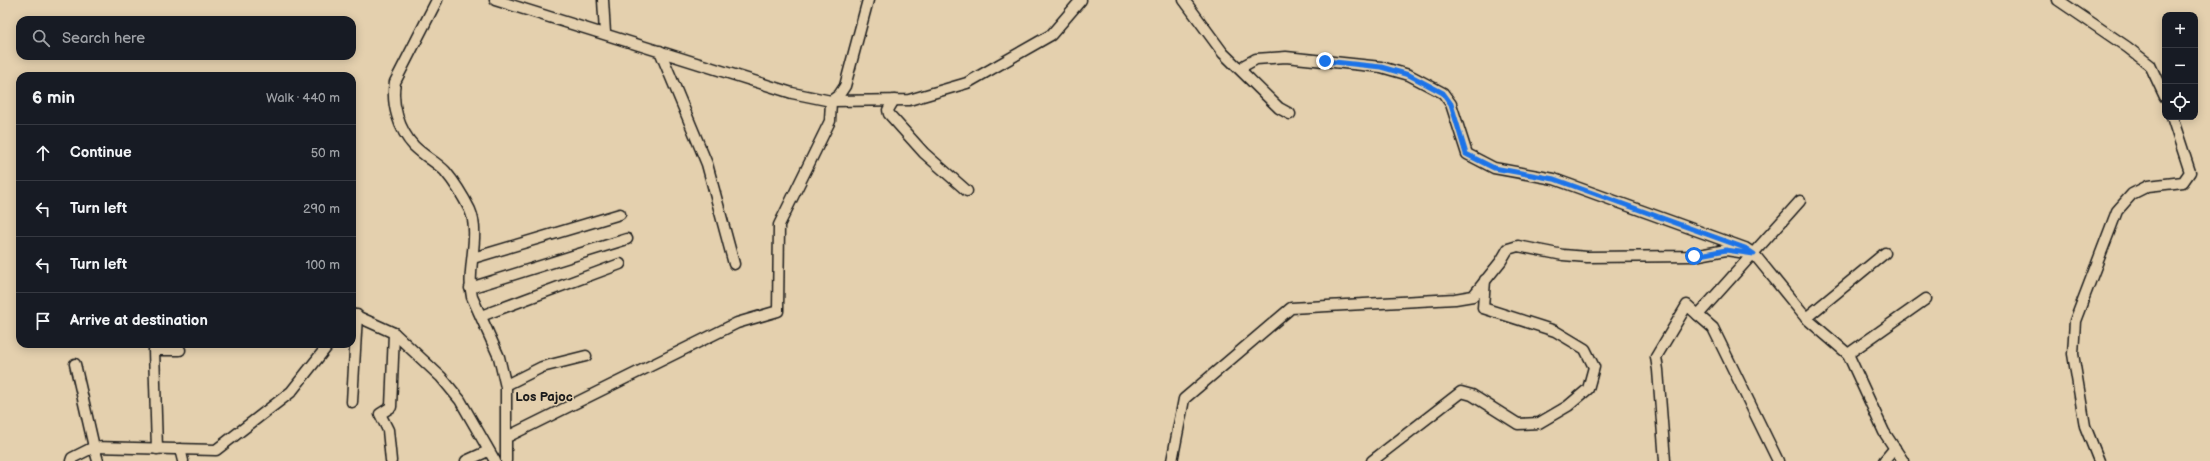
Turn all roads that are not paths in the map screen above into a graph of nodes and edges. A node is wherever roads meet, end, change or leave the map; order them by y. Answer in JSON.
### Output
{"nodes":[{"id":1,"x":437,"y":0,"type":"edge"},
{"id":2,"x":495,"y":0,"type":"edge"},
{"id":3,"x":603,"y":0,"type":"edge"},
{"id":4,"x":868,"y":0,"type":"edge"},
{"id":5,"x":1081,"y":0,"type":"edge"},
{"id":6,"x":1184,"y":0,"type":"edge"},
{"id":7,"x":2058,"y":0,"type":"edge"},
{"id":8,"x":605,"y":33,"type":"junction"},
{"id":9,"x":660,"y":51,"type":"junction"},
{"id":10,"x":1245,"y":65,"type":"dead end"},
{"id":11,"x":2162,"y":91,"type":"edge"},
{"id":12,"x":894,"y":100,"type":"junction"},
{"id":13,"x":831,"y":102,"type":"junction"},
{"id":14,"x":1290,"y":114,"type":"dead end"},
{"id":15,"x":2173,"y":120,"type":"edge"},
{"id":16,"x":967,"y":191,"type":"dead end"},
{"id":17,"x":1800,"y":201,"type":"dead end"},
{"id":18,"x":620,"y":214,"type":"dead end"},
{"id":19,"x":627,"y":239,"type":"dead end"},
{"id":20,"x":1885,"y":253,"type":"dead end"},
{"id":21,"x":1754,"y":254,"type":"junction"},
{"id":22,"x":472,"y":258,"type":"junction"},
{"id":23,"x":620,"y":264,"type":"dead end"},
{"id":24,"x":734,"y":264,"type":"dead end"},
{"id":25,"x":1485,"y":279,"type":"junction"},
{"id":26,"x":470,"y":288,"type":"junction"},
{"id":27,"x":1926,"y":299,"type":"dead end"},
{"id":28,"x":356,"y":314,"type":"edge"},
{"id":29,"x":1698,"y":314,"type":"junction"},
{"id":30,"x":482,"y":316,"type":"junction"},
{"id":31,"x":1806,"y":318,"type":"junction"},
{"id":32,"x":394,"y":333,"type":"junction"},
{"id":33,"x":326,"y":348,"type":"edge"},
{"id":34,"x":354,"y":348,"type":"edge"},
{"id":35,"x":180,"y":350,"type":"dead end"},
{"id":36,"x":1848,"y":354,"type":"junction"},
{"id":37,"x":586,"y":356,"type":"dead end"},
{"id":38,"x":75,"y":364,"type":"dead end"},
{"id":39,"x":506,"y":385,"type":"junction"},
{"id":40,"x":352,"y":402,"type":"dead end"},
{"id":41,"x":507,"y":437,"type":"junction"},
{"id":42,"x":94,"y":447,"type":"junction"},
{"id":43,"x":1895,"y":448,"type":"junction"},
{"id":44,"x":157,"y":449,"type":"junction"},
{"id":45,"x":180,"y":449,"type":"junction"},
{"id":46,"x":488,"y":451,"type":"junction"},
{"id":47,"x":71,"y":461,"type":"edge"},
{"id":48,"x":98,"y":461,"type":"edge"},
{"id":49,"x":183,"y":461,"type":"edge"},
{"id":50,"x":391,"y":461,"type":"edge"},
{"id":51,"x":466,"y":461,"type":"edge"},
{"id":52,"x":495,"y":461,"type":"edge"},
{"id":53,"x":506,"y":461,"type":"edge"},
{"id":54,"x":1172,"y":461,"type":"edge"},
{"id":55,"x":1372,"y":461,"type":"edge"},
{"id":56,"x":1665,"y":461,"type":"edge"},
{"id":57,"x":1778,"y":461,"type":"edge"},
{"id":58,"x":1884,"y":461,"type":"edge"},
{"id":59,"x":1903,"y":461,"type":"edge"},
{"id":60,"x":2099,"y":461,"type":"edge"}],
"edges":[{"from":1,"to":22,"type":"street"},
{"from":2,"to":8,"type":"street"},
{"from":3,"to":8,"type":"street"},
{"from":4,"to":13,"type":"street"},
{"from":5,"to":12,"type":"street"},
{"from":6,"to":14,"type":"street"},
{"from":7,"to":11,"type":"street"},
{"from":8,"to":9,"type":"street"},
{"from":9,"to":13,"type":"street"},
{"from":9,"to":24,"type":"street"},
{"from":10,"to":21,"type":"street"},
{"from":12,"to":13,"type":"street"},
{"from":12,"to":16,"type":"street"},
{"from":13,"to":41,"type":"street"},
{"from":15,"to":60,"type":"street"},
{"from":17,"to":21,"type":"street"},
{"from":18,"to":22,"type":"street"},
{"from":19,"to":26,"type":"street"},
{"from":20,"to":31,"type":"street"},
{"from":21,"to":25,"type":"street"},
{"from":21,"to":29,"type":"street"},
{"from":21,"to":31,"type":"street"},
{"from":22,"to":26,"type":"street"},
{"from":23,"to":30,"type":"street"},
{"from":25,"to":54,"type":"street"},
{"from":25,"to":55,"type":"street"},
{"from":26,"to":30,"type":"street"},
{"from":27,"to":36,"type":"street"},
{"from":28,"to":32,"type":"street"},
{"from":29,"to":56,"type":"street"},
{"from":29,"to":57,"type":"street"},
{"from":30,"to":39,"type":"street"},
{"from":31,"to":36,"type":"street"},
{"from":32,"to":46,"type":"street"},
{"from":32,"to":50,"type":"street"},
{"from":33,"to":45,"type":"street"},
{"from":34,"to":40,"type":"street"},
{"from":35,"to":44,"type":"street"},
{"from":36,"to":43,"type":"street"},
{"from":37,"to":39,"type":"street"},
{"from":38,"to":42,"type":"street"},
{"from":39,"to":41,"type":"street"},
{"from":41,"to":53,"type":"street"},
{"from":42,"to":44,"type":"street"},
{"from":42,"to":47,"type":"street"},
{"from":42,"to":48,"type":"street"},
{"from":43,"to":58,"type":"street"},
{"from":43,"to":59,"type":"street"},
{"from":44,"to":45,"type":"street"},
{"from":45,"to":49,"type":"street"},
{"from":46,"to":51,"type":"street"},
{"from":46,"to":52,"type":"street"}]}
